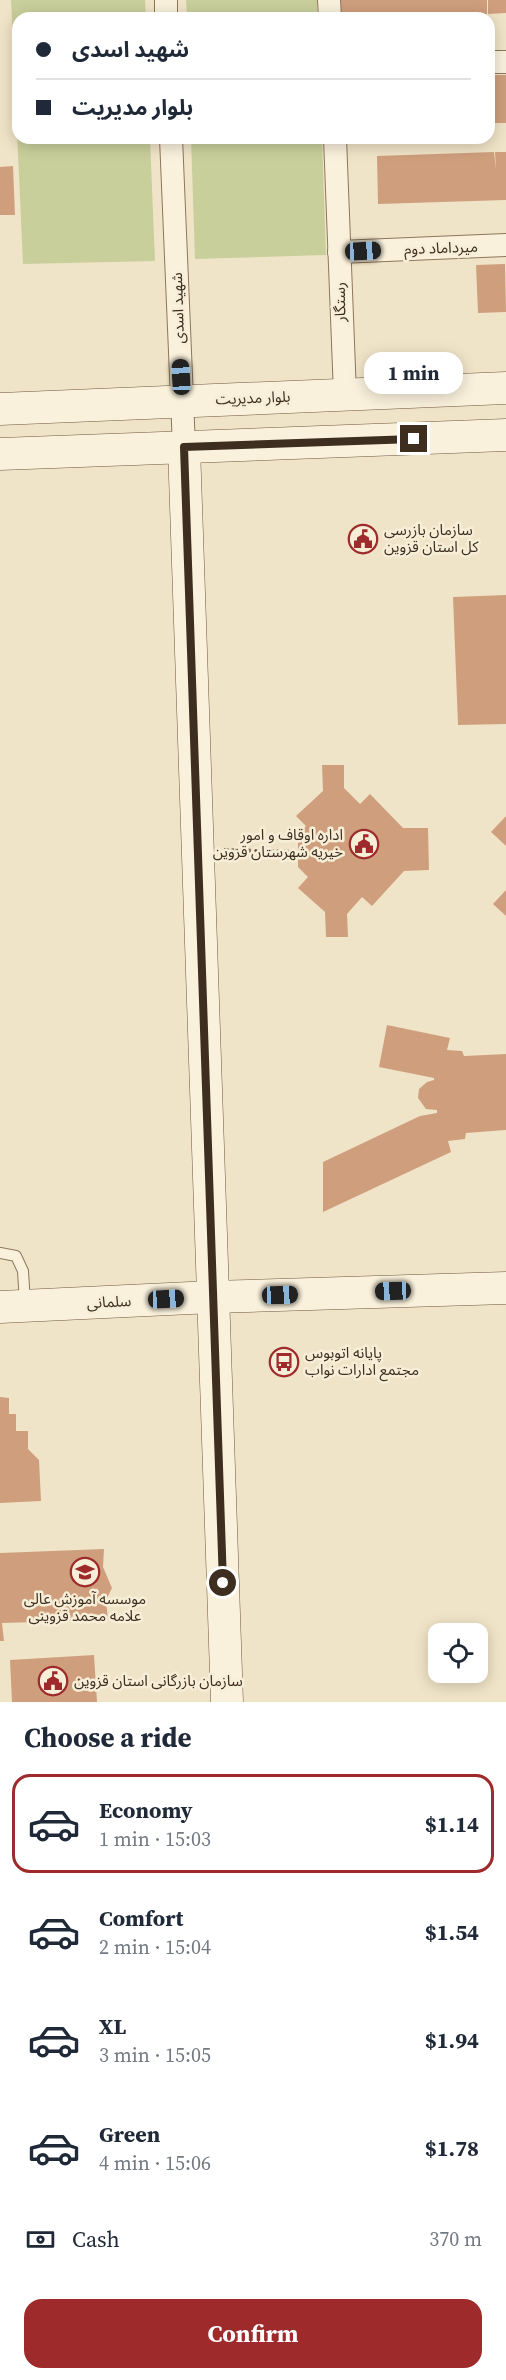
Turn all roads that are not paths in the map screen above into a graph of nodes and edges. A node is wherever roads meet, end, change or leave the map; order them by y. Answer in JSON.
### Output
{"nodes":[{"id":1,"x":171,"y":144,"type":"edge"},
{"id":2,"x":334,"y":144,"type":"edge"},
{"id":3,"x":506,"y":245,"type":"edge"},
{"id":4,"x":339,"y":252,"type":"junction"},
{"id":5,"x":506,"y":388,"type":"edge"},
{"id":6,"x":345,"y":394,"type":"junction"},
{"id":7,"x":182,"y":401,"type":"junction"},
{"id":8,"x":0,"y":408,"type":"edge"},
{"id":9,"x":506,"y":435,"type":"edge"},
{"id":10,"x":184,"y":447,"type":"junction"},
{"id":11,"x":0,"y":454,"type":"edge"},
{"id":12,"x":0,"y":1253,"type":"edge"},
{"id":13,"x":506,"y":1288,"type":"edge"},
{"id":14,"x":212,"y":1297,"type":"junction"},
{"id":15,"x":12,"y":1307,"type":"edge"},
{"id":16,"x":227,"y":1702,"type":"edge"}],
"edges":[{"from":1,"to":7,"type":"street","name":"شهید اسدی"},
{"from":2,"to":4,"type":"street","name":"رستگار"},
{"from":3,"to":4,"type":"street","name":"میرداماد دوم"},
{"from":4,"to":6,"type":"street","name":"رستگار"},
{"from":5,"to":6,"type":"street","name":"بلوار مدیریت"},
{"from":6,"to":7,"type":"street","name":"بلوار مدیریت"},
{"from":7,"to":8,"type":"street","name":"بلوار مدیریت"},
{"from":7,"to":10,"type":"street","name":"شهید اسدی"},
{"from":9,"to":10,"type":"street"},
{"from":10,"to":11,"type":"street"},
{"from":10,"to":14,"type":"street","name":"شهید اسدی"},
{"from":12,"to":15,"type":"lane"},
{"from":13,"to":14,"type":"street","name":"سلمانی"},
{"from":14,"to":15,"type":"street","name":"سلمانی"},
{"from":14,"to":16,"type":"street","name":"شهید اسدی"}]}
